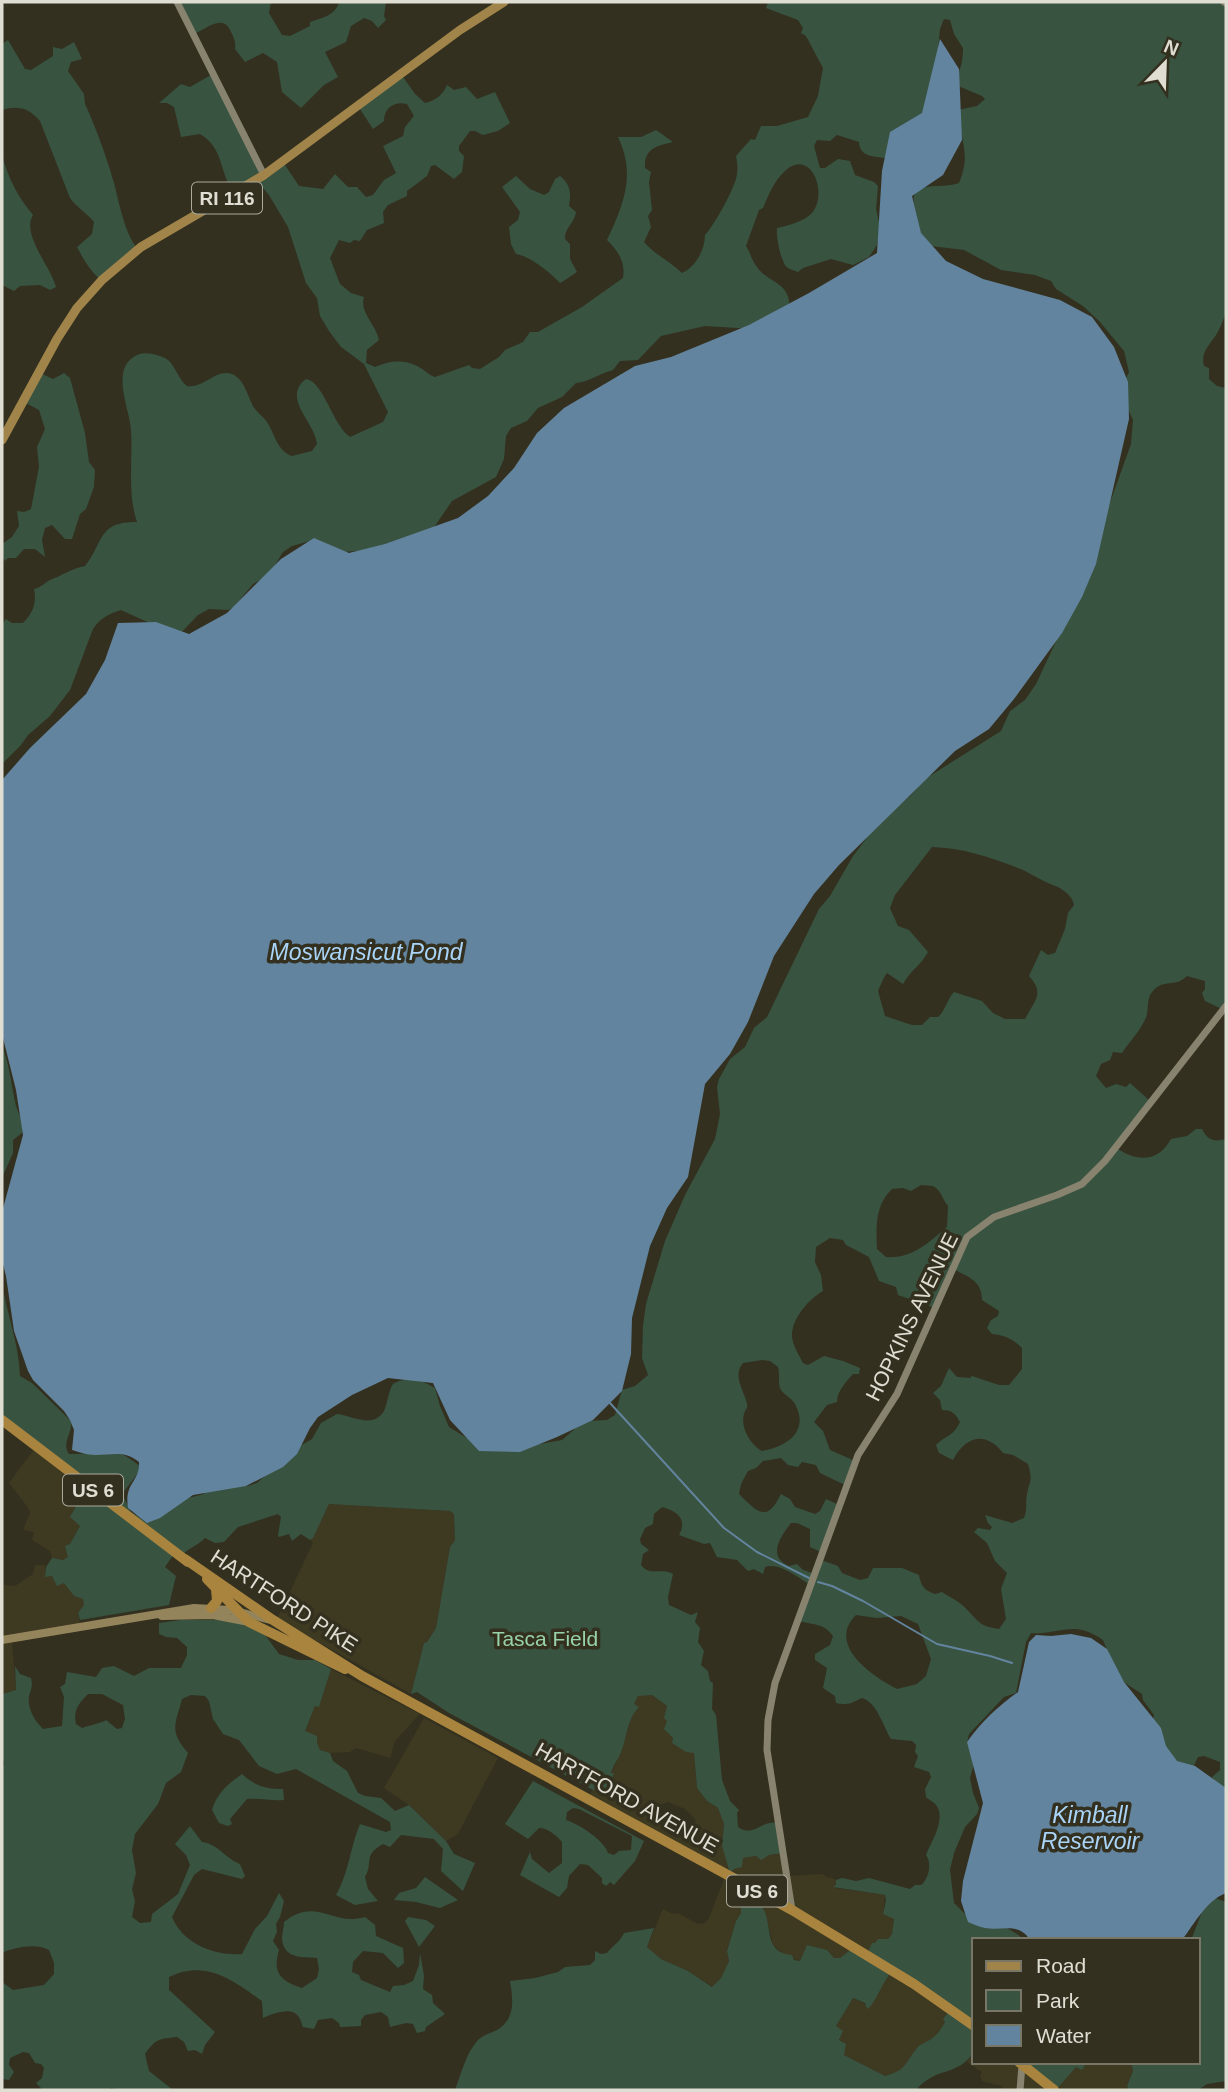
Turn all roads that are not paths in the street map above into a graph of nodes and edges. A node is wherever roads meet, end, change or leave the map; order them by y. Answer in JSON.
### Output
{"nodes":[{"id":1,"x":177,"y":2,"type":"edge"},
{"id":2,"x":504,"y":2,"type":"edge"},
{"id":3,"x":264,"y":175,"type":"junction"},
{"id":4,"x":2,"y":440,"type":"edge"},
{"id":5,"x":1226,"y":1006,"type":"edge"},
{"id":6,"x":2,"y":1420,"type":"edge"},
{"id":7,"x":185,"y":1559,"type":"junction"},
{"id":8,"x":216,"y":1589,"type":"junction"},
{"id":9,"x":211,"y":1608,"type":"junction"},
{"id":10,"x":239,"y":1612,"type":"junction"},
{"id":11,"x":156,"y":1616,"type":"junction"},
{"id":12,"x":273,"y":1620,"type":"junction"},
{"id":13,"x":249,"y":1622,"type":"junction"},
{"id":14,"x":2,"y":1640,"type":"edge"},
{"id":15,"x":362,"y":1676,"type":"junction"},
{"id":16,"x":401,"y":1697,"type":"joint"},
{"id":17,"x":792,"y":1910,"type":"junction"},
{"id":18,"x":972,"y":2025,"type":"edge"},
{"id":19,"x":1021,"y":2064,"type":"edge"},
{"id":20,"x":1020,"y":2090,"type":"edge"},
{"id":21,"x":1054,"y":2090,"type":"edge"}],
"edges":[{"from":1,"to":3,"type":"street"},
{"from":2,"to":3,"type":"main road","number":"RI 116"},
{"from":3,"to":4,"type":"main road","number":"RI 116"},
{"from":5,"to":17,"type":"street","name":"HOPKINS AVENUE"},
{"from":6,"to":7,"type":"highway","name":"HARTFORD PIKE","number":"US 6"},
{"from":7,"to":8,"type":"highway","name":"HARTFORD PIKE","number":"US 6"},
{"from":7,"to":12,"type":"highway","name":"HARTFORD PIKE","number":"US 6"},
{"from":8,"to":9,"type":"highway"},
{"from":8,"to":10,"type":"highway","name":"HARTFORD PIKE","number":"US 6"},
{"from":9,"to":10,"type":"main road"},
{"from":9,"to":11,"type":"main road"},
{"from":10,"to":12,"type":"main road"},
{"from":10,"to":13,"type":"highway","name":"HARTFORD PIKE","number":"US 6"},
{"from":11,"to":13,"type":"main road"},
{"from":11,"to":14,"type":"main road"},
{"from":12,"to":15,"type":"highway","name":"HARTFORD PIKE","number":"US 6"},
{"from":13,"to":15,"type":"highway","name":"HARTFORD PIKE","number":"US 6"},
{"from":15,"to":16,"type":"highway","name":"HARTFORD PIKE","number":"US 6"},
{"from":16,"to":17,"type":"highway","name":"HARTFORD AVENUE","number":"US 6"},
{"from":17,"to":18,"type":"highway","name":"HARTFORD AVENUE","number":"US 6"},
{"from":19,"to":20,"type":"street"},
{"from":19,"to":21,"type":"highway"}]}
